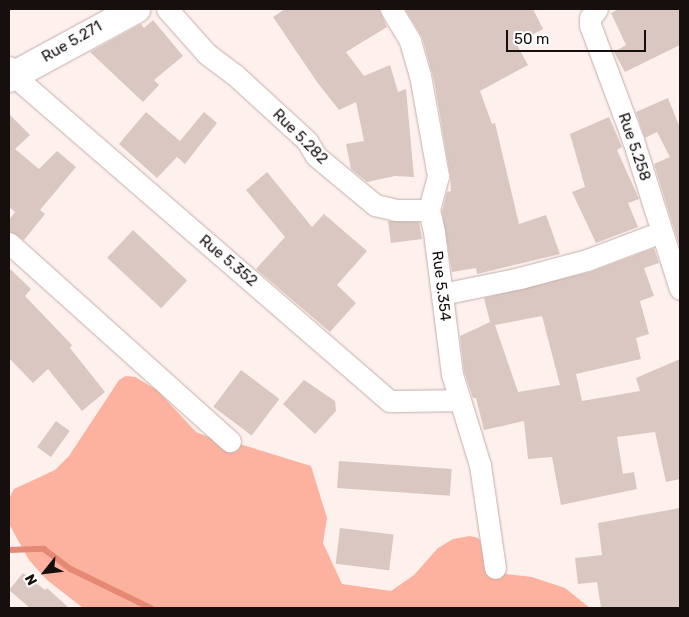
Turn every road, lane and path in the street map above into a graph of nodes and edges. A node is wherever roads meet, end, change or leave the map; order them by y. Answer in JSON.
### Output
{"nodes":[{"id":1,"x":136,"y":9,"type":"edge"},
{"id":2,"x":167,"y":9,"type":"edge"},
{"id":3,"x":391,"y":9,"type":"edge"},
{"id":4,"x":597,"y":9,"type":"edge"},
{"id":5,"x":10,"y":73,"type":"edge"},
{"id":6,"x":429,"y":210,"type":"junction"},
{"id":7,"x":661,"y":232,"type":"junction"},
{"id":8,"x":9,"y":243,"type":"edge"},
{"id":9,"x":680,"y":289,"type":"edge"},
{"id":10,"x":442,"y":294,"type":"junction"},
{"id":11,"x":460,"y":400,"type":"junction"},
{"id":12,"x":230,"y":441,"type":"dead end"},
{"id":13,"x":495,"y":568,"type":"dead end"}],
"edges":[{"from":1,"to":5,"type":"street","name":"Rue 5.271"},
{"from":2,"to":6,"type":"street","name":"Rue 5.282"},
{"from":3,"to":6,"type":"street","name":"Rue 5.354"},
{"from":4,"to":7,"type":"street","name":"Rue 5.258"},
{"from":5,"to":11,"type":"street","name":"Rue 5.352"},
{"from":6,"to":10,"type":"street","name":"Rue 5.354"},
{"from":7,"to":9,"type":"street","name":"Rue 5.258"},
{"from":7,"to":10,"type":"street"},
{"from":8,"to":12,"type":"street"},
{"from":10,"to":11,"type":"street","name":"Rue 5.354"},
{"from":11,"to":13,"type":"street","name":"Rue 5.354"}]}
